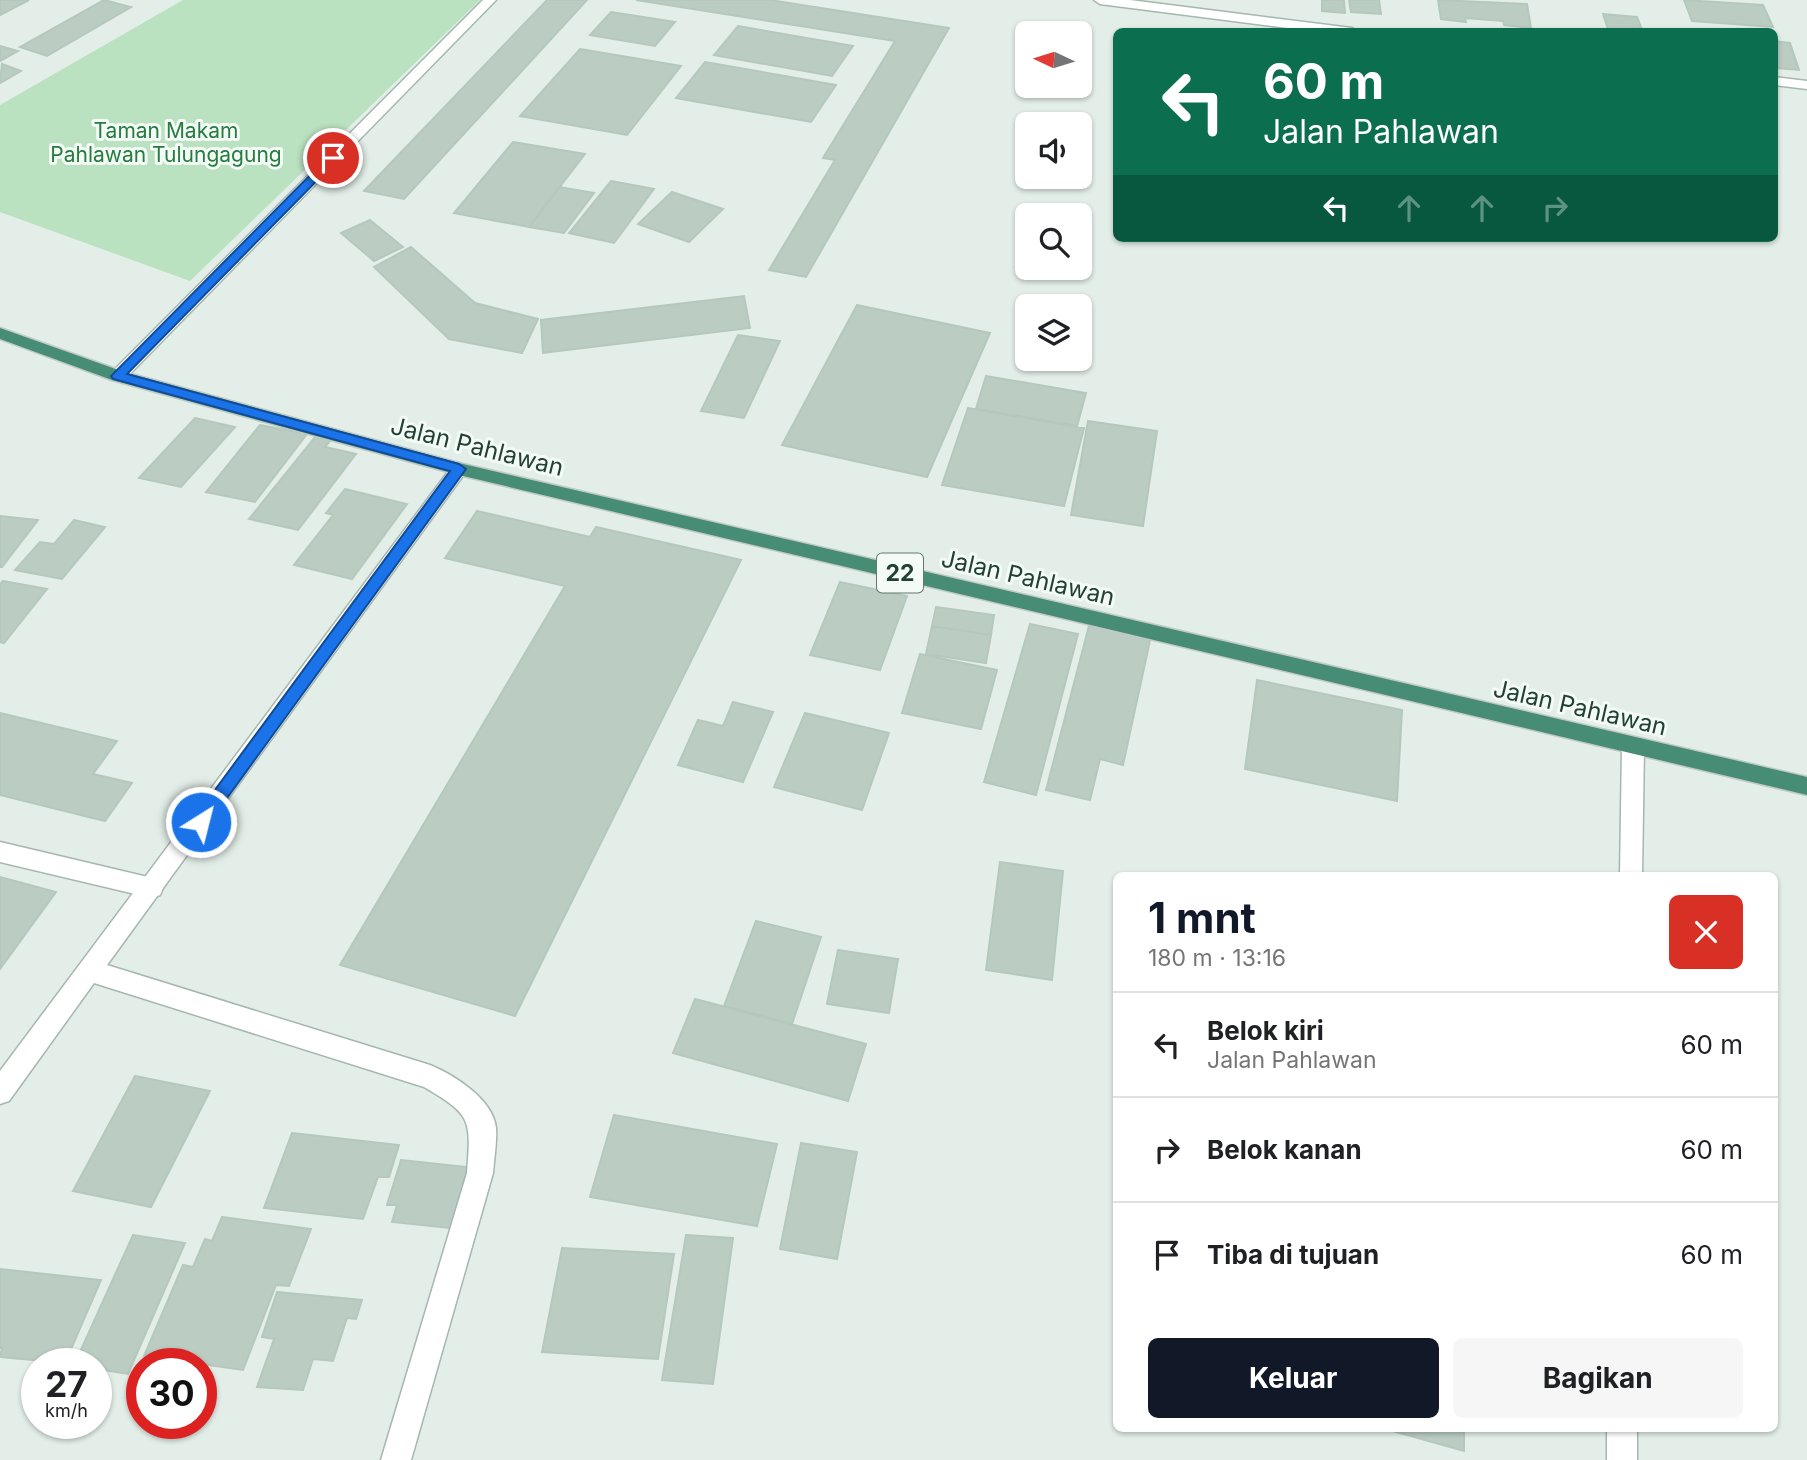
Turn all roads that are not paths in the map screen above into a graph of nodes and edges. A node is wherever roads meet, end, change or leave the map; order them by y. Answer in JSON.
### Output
{"nodes":[{"id":1,"x":490,"y":0,"type":"edge"},
{"id":2,"x":1100,"y":0,"type":"edge"},
{"id":3,"x":1320,"y":28,"type":"edge"},
{"id":4,"x":1778,"y":81,"type":"edge"},
{"id":5,"x":1807,"y":85,"type":"edge"},
{"id":6,"x":0,"y":333,"type":"edge"},
{"id":7,"x":118,"y":376,"type":"junction"},
{"id":8,"x":459,"y":469,"type":"junction"},
{"id":9,"x":1633,"y":746,"type":"junction"},
{"id":10,"x":1807,"y":786,"type":"edge"},
{"id":11,"x":0,"y":852,"type":"edge"},
{"id":12,"x":1631,"y":872,"type":"edge"},
{"id":13,"x":152,"y":888,"type":"junction"},
{"id":14,"x":90,"y":971,"type":"junction"},
{"id":15,"x":0,"y":1092,"type":"edge"},
{"id":16,"x":1622,"y":1432,"type":"edge"},
{"id":17,"x":396,"y":1460,"type":"edge"},
{"id":18,"x":1622,"y":1460,"type":"edge"}],
"edges":[{"from":1,"to":7,"type":"street"},
{"from":2,"to":3,"type":"street"},
{"from":4,"to":5,"type":"street"},
{"from":6,"to":7,"type":"highway","name":"Jalan Pahlawan","number":"22"},
{"from":7,"to":8,"type":"highway","name":"Jalan Pahlawan","number":"22"},
{"from":8,"to":9,"type":"highway","name":"Jalan Pahlawan","number":"22"},
{"from":8,"to":13,"type":"street"},
{"from":9,"to":10,"type":"highway","name":"Jalan Pahlawan","number":"22"},
{"from":9,"to":12,"type":"street"},
{"from":11,"to":13,"type":"street"},
{"from":13,"to":14,"type":"street"},
{"from":14,"to":15,"type":"street"},
{"from":14,"to":17,"type":"street"},
{"from":16,"to":18,"type":"street"}]}
